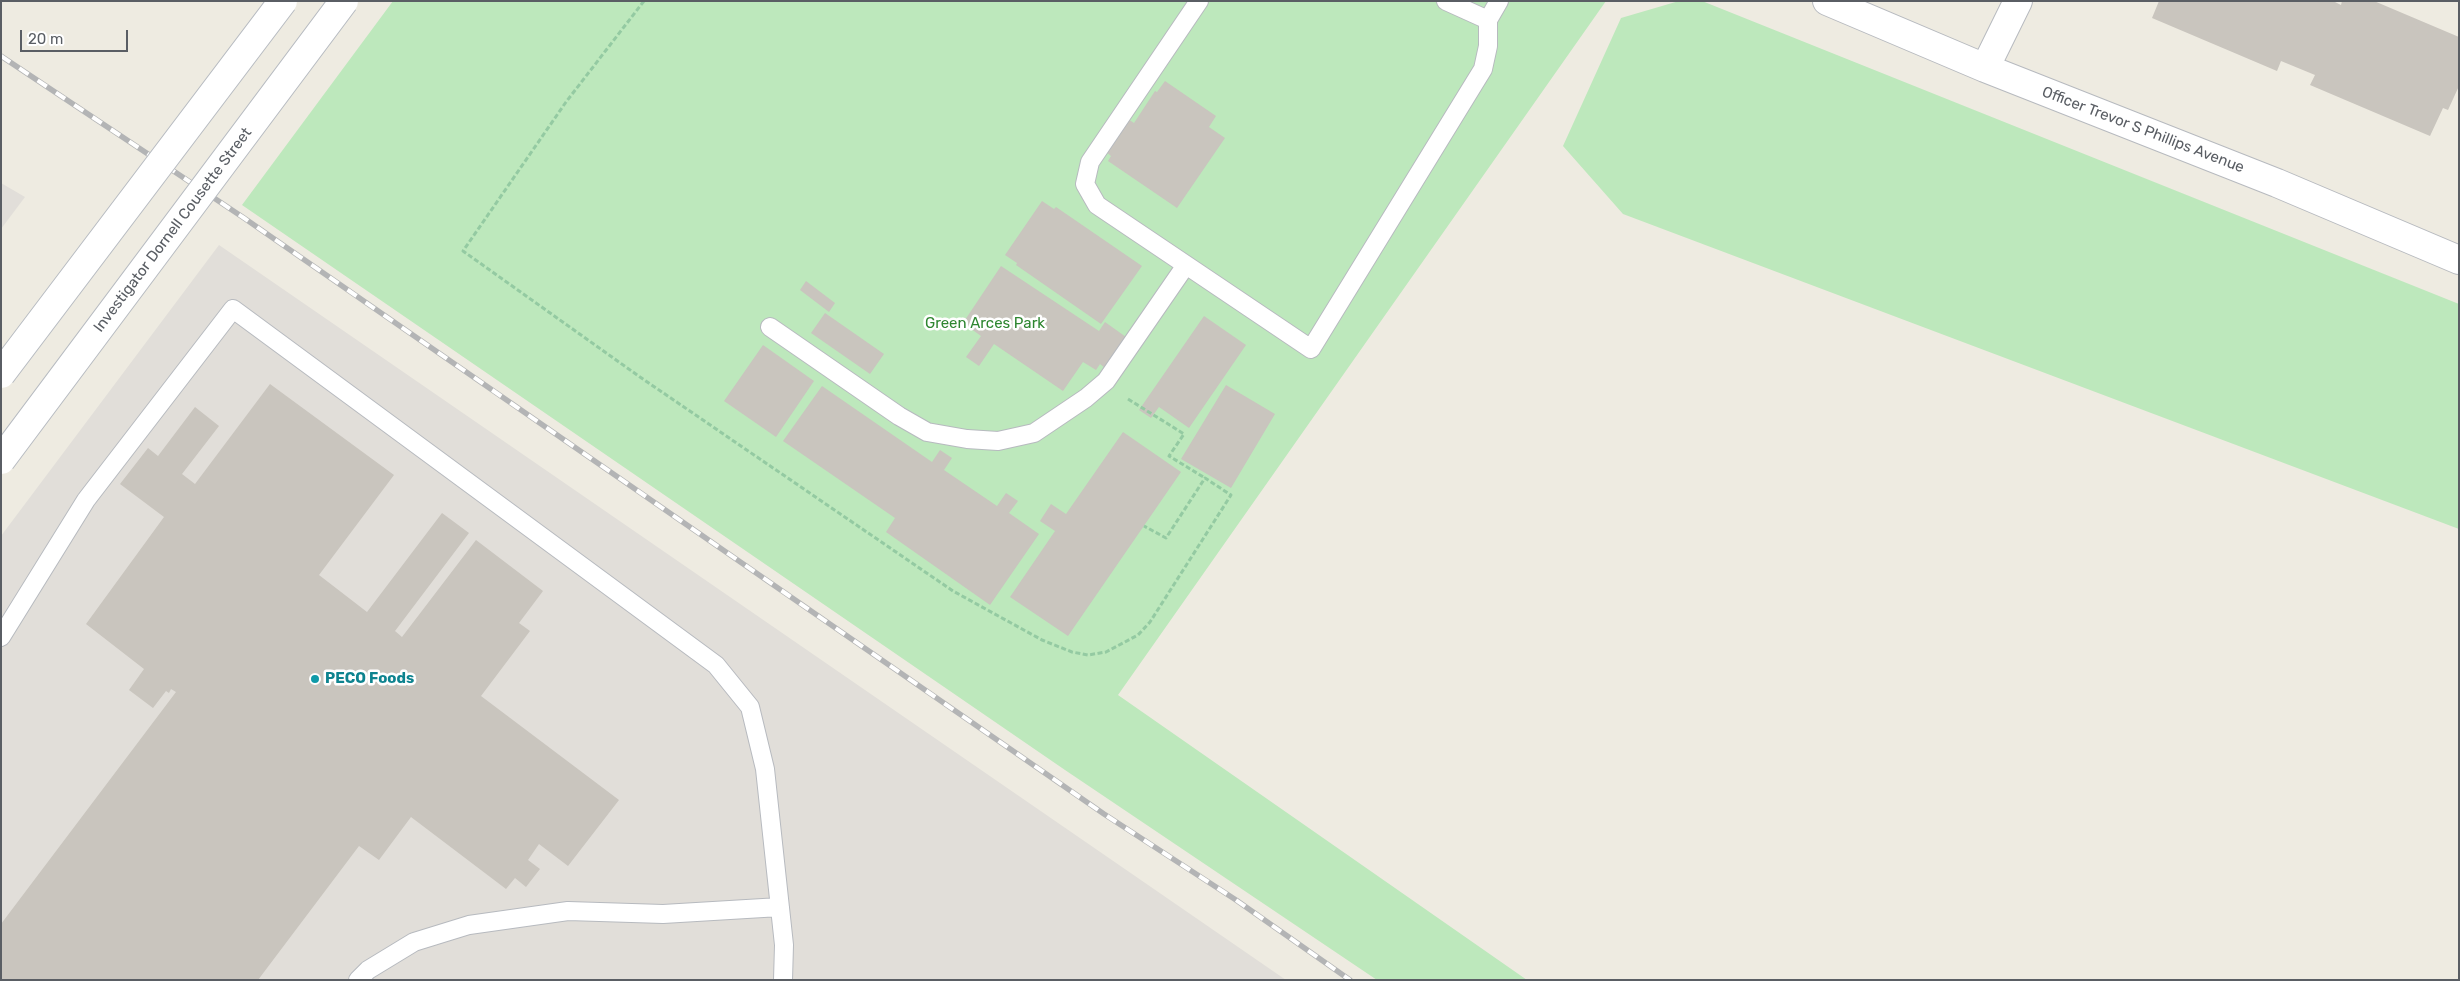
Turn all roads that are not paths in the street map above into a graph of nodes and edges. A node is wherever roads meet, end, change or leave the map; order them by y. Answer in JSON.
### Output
{"nodes":[{"id":1,"x":283,"y":1,"type":"edge"},
{"id":2,"x":344,"y":1,"type":"edge"},
{"id":3,"x":1198,"y":1,"type":"edge"},
{"id":4,"x":1446,"y":1,"type":"edge"},
{"id":5,"x":1499,"y":1,"type":"edge"},
{"id":6,"x":1827,"y":1,"type":"edge"},
{"id":7,"x":2018,"y":1,"type":"edge"},
{"id":8,"x":1488,"y":20,"type":"junction"},
{"id":9,"x":1985,"y":68,"type":"junction"},
{"id":10,"x":2459,"y":260,"type":"edge"},
{"id":11,"x":1186,"y":265,"type":"junction"},
{"id":12,"x":770,"y":327,"type":"dead end"},
{"id":13,"x":1,"y":374,"type":"edge"},
{"id":14,"x":1,"y":460,"type":"edge"},
{"id":15,"x":1,"y":637,"type":"edge"},
{"id":16,"x":780,"y":907,"type":"junction"},
{"id":17,"x":358,"y":980,"type":"edge"},
{"id":18,"x":783,"y":980,"type":"edge"}],
"edges":[{"from":1,"to":13,"type":"main road","bridge":true},
{"from":2,"to":14,"type":"main road","name":"Investigator Dornell Cousette Street","bridge":true},
{"from":3,"to":11,"type":"lane"},
{"from":4,"to":8,"type":"lane"},
{"from":5,"to":8,"type":"lane"},
{"from":6,"to":9,"type":"main road","name":"Officer Trevor S Phillips Avenue"},
{"from":7,"to":9,"type":"main road"},
{"from":8,"to":11,"type":"lane"},
{"from":9,"to":10,"type":"main road","name":"Officer Trevor S Phillips Avenue"},
{"from":11,"to":12,"type":"lane"},
{"from":15,"to":16,"type":"lane"},
{"from":16,"to":17,"type":"lane"},
{"from":16,"to":18,"type":"lane"}]}
